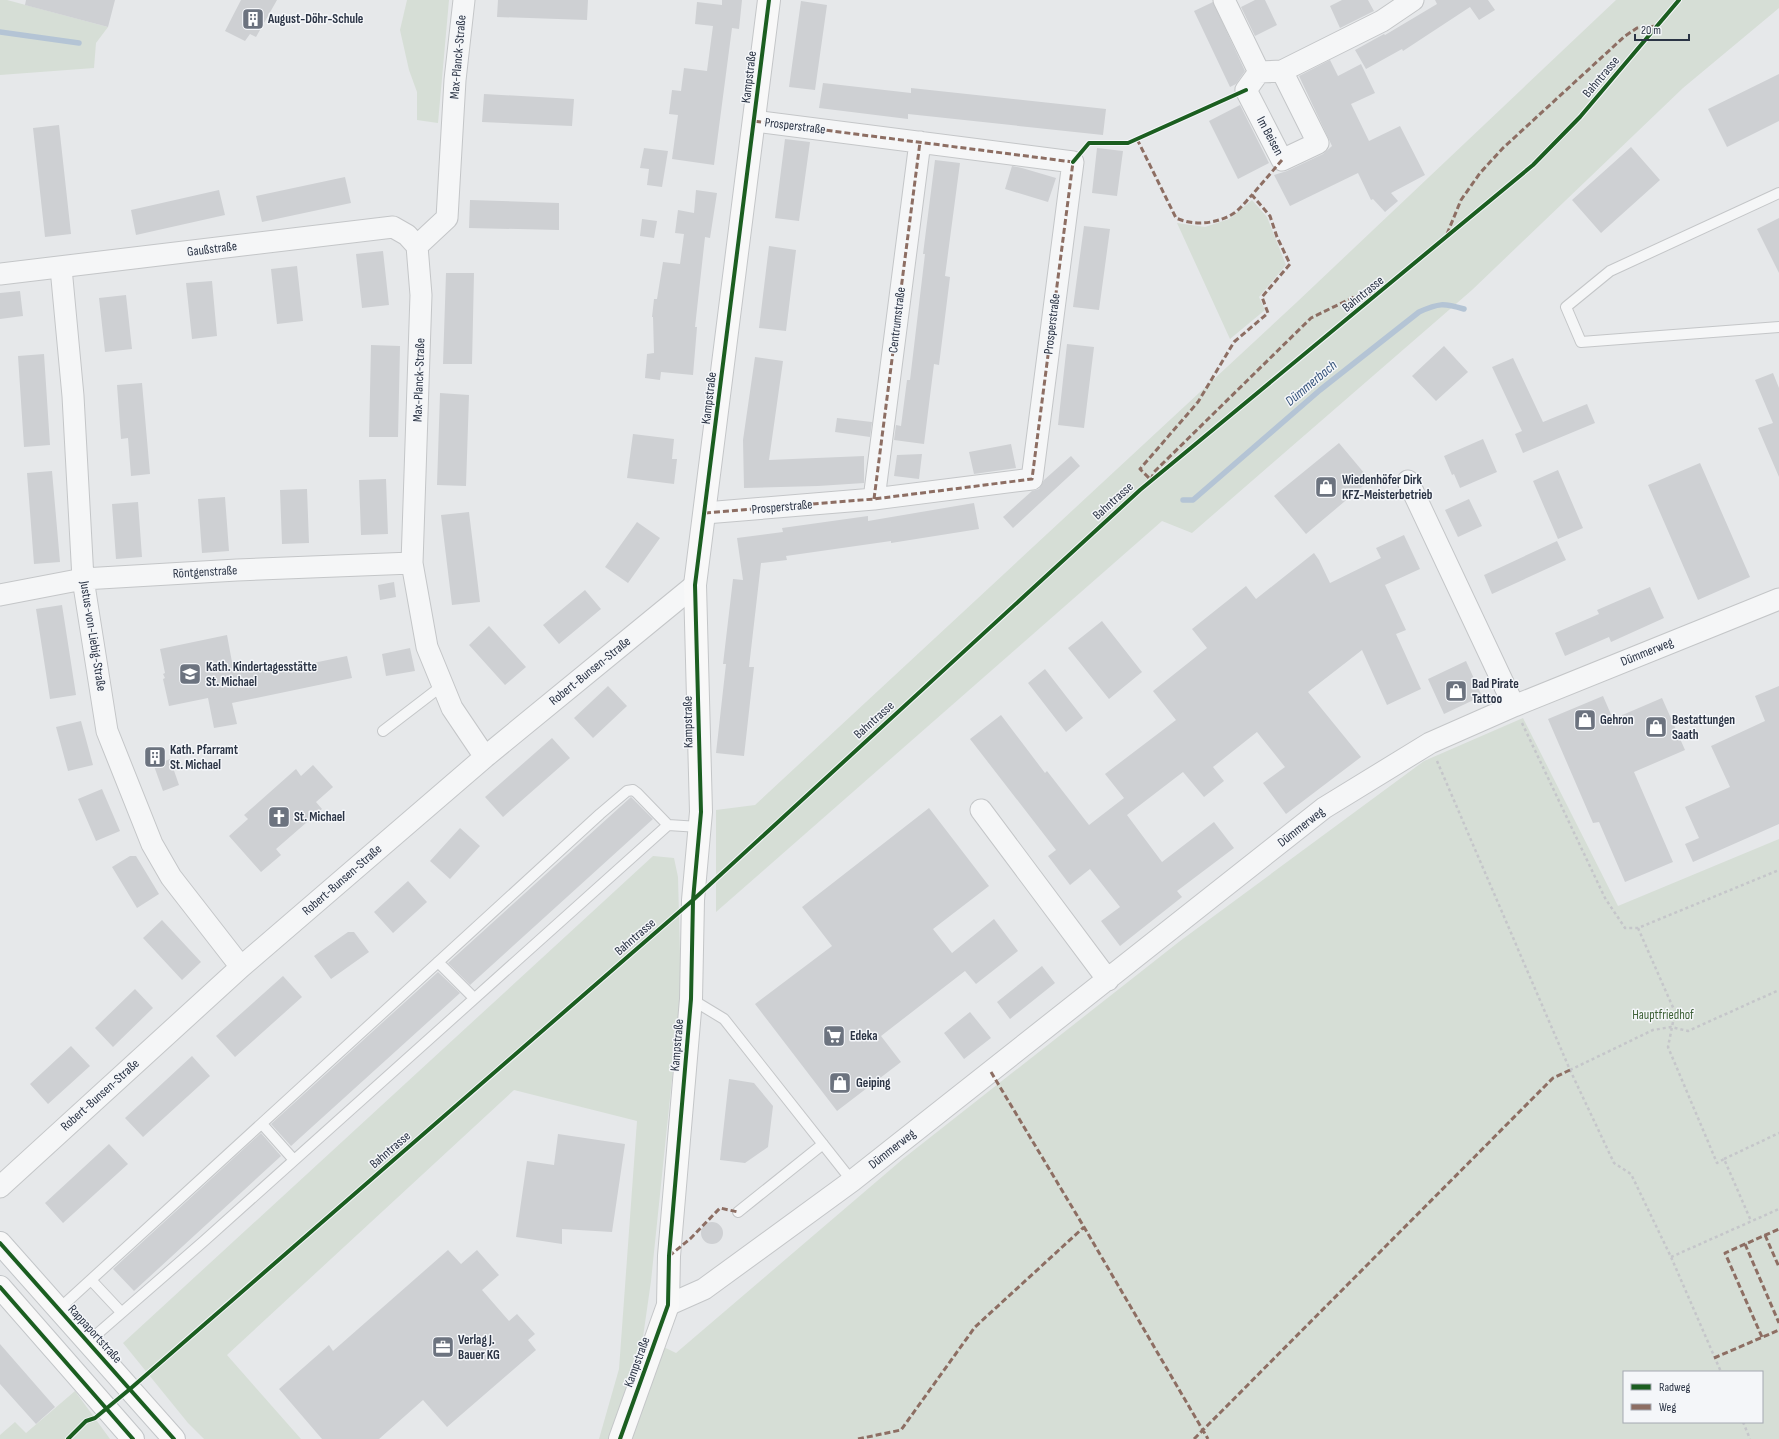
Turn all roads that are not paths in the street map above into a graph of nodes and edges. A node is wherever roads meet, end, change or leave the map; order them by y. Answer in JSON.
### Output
{"nodes":[{"id":1,"x":464,"y":0,"type":"edge"},
{"id":2,"x":769,"y":0,"type":"edge"},
{"id":3,"x":1224,"y":0,"type":"edge"},
{"id":4,"x":1413,"y":0,"type":"edge"},
{"id":5,"x":1282,"y":71,"type":"junction"},
{"id":6,"x":1260,"y":72,"type":"junction"},
{"id":7,"x":754,"y":121,"type":"junction"},
{"id":8,"x":920,"y":142,"type":"junction"},
{"id":9,"x":1779,"y":193,"type":"edge"},
{"id":10,"x":417,"y":246,"type":"junction"},
{"id":11,"x":61,"y":268,"type":"junction"},
{"id":12,"x":0,"y":274,"type":"edge"},
{"id":13,"x":1779,"y":327,"type":"edge"},
{"id":14,"x":1408,"y":481,"type":"dead end"},
{"id":15,"x":874,"y":499,"type":"junction"},
{"id":16,"x":705,"y":513,"type":"junction"},
{"id":17,"x":412,"y":563,"type":"junction"},
{"id":18,"x":83,"y":579,"type":"junction"},
{"id":19,"x":695,"y":585,"type":"junction"},
{"id":20,"x":0,"y":595,"type":"edge"},
{"id":21,"x":1779,"y":599,"type":"edge"},
{"id":22,"x":443,"y":685,"type":"junction"},
{"id":23,"x":1514,"y":706,"type":"junction"},
{"id":24,"x":383,"y":731,"type":"dead end"},
{"id":25,"x":485,"y":756,"type":"junction"},
{"id":26,"x":981,"y":810,"type":"dead end"},
{"id":27,"x":668,"y":825,"type":"junction"},
{"id":28,"x":699,"y":827,"type":"junction"},
{"id":29,"x":438,"y":962,"type":"junction"},
{"id":30,"x":241,"y":967,"type":"junction"},
{"id":31,"x":1108,"y":980,"type":"junction"},
{"id":32,"x":474,"y":998,"type":"junction"},
{"id":33,"x":691,"y":999,"type":"junction"},
{"id":34,"x":262,"y":1124,"type":"junction"},
{"id":35,"x":823,"y":1144,"type":"junction"},
{"id":36,"x":294,"y":1160,"type":"junction"},
{"id":37,"x":852,"y":1181,"type":"junction"},
{"id":38,"x":0,"y":1187,"type":"edge"},
{"id":39,"x":738,"y":1212,"type":"dead end"},
{"id":40,"x":0,"y":1243,"type":"edge"},
{"id":41,"x":91,"y":1280,"type":"junction"},
{"id":42,"x":0,"y":1287,"type":"edge"},
{"id":43,"x":668,"y":1305,"type":"junction"},
{"id":44,"x":59,"y":1309,"type":"junction"},
{"id":45,"x":121,"y":1312,"type":"junction"},
{"id":46,"x":88,"y":1342,"type":"junction"},
{"id":47,"x":134,"y":1439,"type":"edge"},
{"id":48,"x":174,"y":1439,"type":"edge"},
{"id":49,"x":620,"y":1439,"type":"edge"}],
"edges":[{"from":1,"to":10,"type":"street","name":"Max-Planck-Straße"},
{"from":2,"to":7,"type":"street","name":"Kampstraße"},
{"from":3,"to":6,"type":"street"},
{"from":4,"to":5,"type":"street"},
{"from":5,"to":6,"type":"street"},
{"from":5,"to":6,"type":"street","name":"Im Beisen"},
{"from":7,"to":8,"type":"street","name":"Prosperstraße"},
{"from":7,"to":16,"type":"street","name":"Kampstraße"},
{"from":8,"to":15,"type":"street","name":"Centrumstraße"},
{"from":8,"to":15,"type":"street","name":"Prosperstraße"},
{"from":9,"to":13,"type":"lane"},
{"from":10,"to":11,"type":"street","name":"Gaußstraße"},
{"from":10,"to":17,"type":"street","name":"Max-Planck-Straße"},
{"from":11,"to":12,"type":"street","name":"Gaußstraße"},
{"from":11,"to":18,"type":"street","name":"Justus-von-Liebig-Straße"},
{"from":14,"to":23,"type":"street"},
{"from":15,"to":16,"type":"street","name":"Prosperstraße"},
{"from":16,"to":19,"type":"street","name":"Kampstraße"},
{"from":17,"to":18,"type":"street","name":"Röntgenstraße"},
{"from":17,"to":22,"type":"street","name":"Max-Planck-Straße"},
{"from":18,"to":20,"type":"street","name":"Röntgenstraße"},
{"from":18,"to":30,"type":"street","name":"Justus-von-Liebig-Straße"},
{"from":19,"to":25,"type":"street","name":"Robert-Bunsen-Straße"},
{"from":19,"to":28,"type":"street","name":"Kampstraße"},
{"from":21,"to":23,"type":"street","name":"Dümmerweg"},
{"from":22,"to":24,"type":"lane"},
{"from":22,"to":25,"type":"street","name":"Max-Planck-Straße"},
{"from":23,"to":31,"type":"street","name":"Dümmerweg"},
{"from":25,"to":30,"type":"street","name":"Robert-Bunsen-Straße"},
{"from":26,"to":31,"type":"street"},
{"from":27,"to":28,"type":"lane"},
{"from":27,"to":29,"type":"lane"},
{"from":27,"to":32,"type":"lane"},
{"from":28,"to":33,"type":"street","name":"Kampstraße"},
{"from":29,"to":32,"type":"lane"},
{"from":29,"to":34,"type":"lane"},
{"from":30,"to":38,"type":"street","name":"Robert-Bunsen-Straße"},
{"from":31,"to":37,"type":"street","name":"Dümmerweg"},
{"from":32,"to":36,"type":"lane"},
{"from":33,"to":35,"type":"lane"},
{"from":33,"to":43,"type":"street","name":"Kampstraße"},
{"from":34,"to":36,"type":"lane"},
{"from":34,"to":41,"type":"lane"},
{"from":35,"to":37,"type":"lane"},
{"from":35,"to":39,"type":"lane"},
{"from":36,"to":45,"type":"lane"},
{"from":37,"to":43,"type":"street","name":"Dümmerweg"},
{"from":40,"to":44,"type":"street","name":"Rappaportstraße"},
{"from":41,"to":44,"type":"lane"},
{"from":41,"to":45,"type":"lane"},
{"from":42,"to":47,"type":"street"},
{"from":43,"to":49,"type":"street","name":"Kampstraße"},
{"from":44,"to":46,"type":"street","name":"Rappaportstraße"},
{"from":45,"to":46,"type":"lane"},
{"from":46,"to":48,"type":"street","name":"Rappaportstraße"}]}
